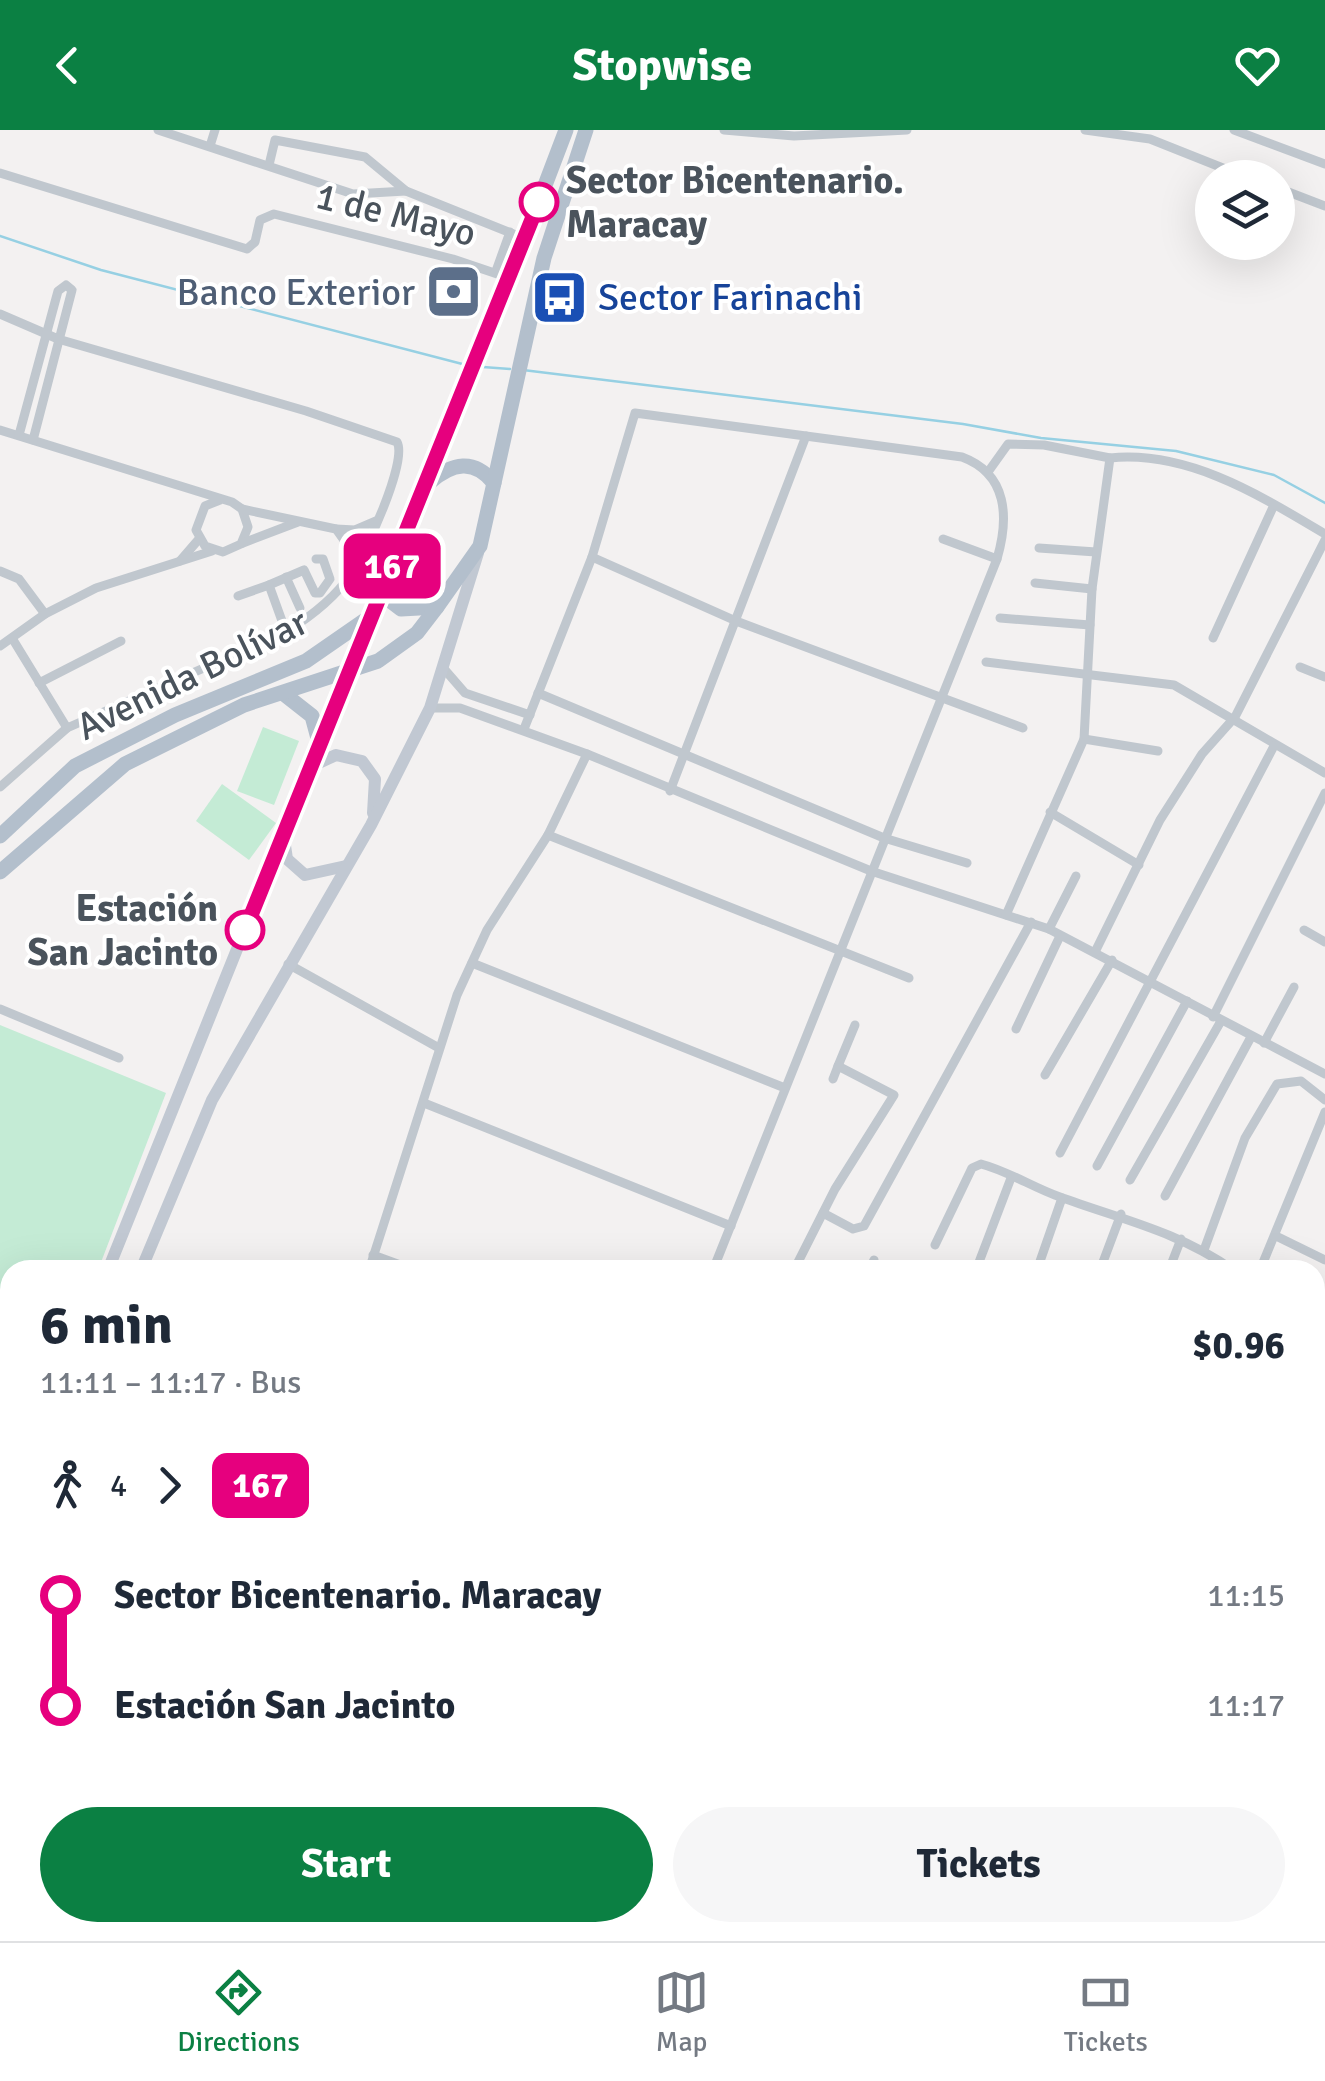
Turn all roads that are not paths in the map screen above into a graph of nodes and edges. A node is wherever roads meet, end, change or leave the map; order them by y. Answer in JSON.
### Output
{"nodes":[{"id":1,"x":158,"y":130,"type":"edge"},
{"id":2,"x":215,"y":130,"type":"edge"},
{"id":3,"x":566,"y":130,"type":"edge"},
{"id":4,"x":586,"y":130,"type":"edge"},
{"id":5,"x":724,"y":130,"type":"edge"},
{"id":6,"x":907,"y":130,"type":"edge"},
{"id":7,"x":1085,"y":130,"type":"edge"},
{"id":8,"x":1234,"y":130,"type":"edge"},
{"id":9,"x":822,"y":132,"type":"edge"},
{"id":10,"x":1152,"y":134,"type":"edge"},
{"id":11,"x":276,"y":135,"type":"edge"},
{"id":12,"x":210,"y":146,"type":"junction"},
{"id":13,"x":1209,"y":160,"type":"edge"},
{"id":14,"x":1325,"y":164,"type":"edge"},
{"id":15,"x":269,"y":165,"type":"junction"},
{"id":16,"x":0,"y":172,"type":"edge"},
{"id":17,"x":406,"y":191,"type":"junction"},
{"id":18,"x":1295,"y":194,"type":"edge"},
{"id":19,"x":1324,"y":203,"type":"edge"},
{"id":20,"x":518,"y":235,"type":"junction"},
{"id":21,"x":503,"y":275,"type":"junction"},
{"id":22,"x":0,"y":314,"type":"edge"},
{"id":23,"x":47,"y":334,"type":"junction"},
{"id":24,"x":58,"y":338,"type":"junction"},
{"id":25,"x":0,"y":430,"type":"edge"},
{"id":26,"x":19,"y":435,"type":"junction"},
{"id":27,"x":806,"y":436,"type":"junction"},
{"id":28,"x":33,"y":440,"type":"junction"},
{"id":29,"x":1110,"y":458,"type":"junction"},
{"id":30,"x":988,"y":472,"type":"junction"},
{"id":31,"x":494,"y":483,"type":"junction"},
{"id":32,"x":427,"y":485,"type":"junction"},
{"id":33,"x":188,"y":487,"type":"junction"},
{"id":34,"x":220,"y":500,"type":"junction"},
{"id":35,"x":1274,"y":505,"type":"junction"},
{"id":36,"x":204,"y":506,"type":"junction"},
{"id":37,"x":242,"y":510,"type":"junction"},
{"id":38,"x":377,"y":520,"type":"junction"},
{"id":39,"x":301,"y":521,"type":"junction"},
{"id":40,"x":336,"y":529,"type":"junction"},
{"id":41,"x":1325,"y":537,"type":"edge"},
{"id":42,"x":199,"y":539,"type":"junction"},
{"id":43,"x":943,"y":539,"type":"dead end"},
{"id":44,"x":241,"y":544,"type":"junction"},
{"id":45,"x":480,"y":546,"type":"junction"},
{"id":46,"x":1039,"y":548,"type":"dead end"},
{"id":47,"x":212,"y":551,"type":"junction"},
{"id":48,"x":1096,"y":552,"type":"junction"},
{"id":49,"x":592,"y":556,"type":"junction"},
{"id":50,"x":316,"y":559,"type":"dead end"},
{"id":51,"x":997,"y":559,"type":"junction"},
{"id":52,"x":358,"y":560,"type":"junction"},
{"id":53,"x":178,"y":564,"type":"junction"},
{"id":54,"x":0,"y":571,"type":"edge"},
{"id":55,"x":286,"y":578,"type":"junction"},
{"id":56,"x":1035,"y":583,"type":"dead end"},
{"id":57,"x":269,"y":585,"type":"junction"},
{"id":58,"x":1092,"y":588,"type":"junction"},
{"id":59,"x":380,"y":594,"type":"junction"},
{"id":60,"x":238,"y":596,"type":"dead end"},
{"id":61,"x":437,"y":607,"type":"junction"},
{"id":62,"x":300,"y":608,"type":"dead end"},
{"id":63,"x":45,"y":614,"type":"junction"},
{"id":64,"x":371,"y":616,"type":"junction"},
{"id":65,"x":1000,"y":618,"type":"dead end"},
{"id":66,"x":736,"y":621,"type":"junction"},
{"id":67,"x":1090,"y":626,"type":"junction"},
{"id":68,"x":286,"y":632,"type":"junction"},
{"id":69,"x":12,"y":638,"type":"junction"},
{"id":70,"x":1213,"y":638,"type":"dead end"},
{"id":71,"x":122,"y":641,"type":"dead end"},
{"id":72,"x":0,"y":646,"type":"edge"},
{"id":73,"x":986,"y":662,"type":"dead end"},
{"id":74,"x":1300,"y":667,"type":"dead end"},
{"id":75,"x":444,"y":670,"type":"junction"},
{"id":76,"x":349,"y":671,"type":"junction"},
{"id":77,"x":1090,"y":672,"type":"junction"},
{"id":78,"x":1325,"y":678,"type":"edge"},
{"id":79,"x":39,"y":683,"type":"junction"},
{"id":80,"x":284,"y":694,"type":"junction"},
{"id":81,"x":538,"y":694,"type":"junction"},
{"id":82,"x":939,"y":700,"type":"junction"},
{"id":83,"x":430,"y":708,"type":"junction"},
{"id":84,"x":518,"y":711,"type":"junction"},
{"id":85,"x":530,"y":715,"type":"junction"},
{"id":86,"x":1235,"y":717,"type":"junction"},
{"id":87,"x":67,"y":728,"type":"junction"},
{"id":88,"x":519,"y":728,"type":"junction"},
{"id":89,"x":1023,"y":728,"type":"dead end"},
{"id":90,"x":1084,"y":739,"type":"junction"},
{"id":91,"x":319,"y":742,"type":"junction"},
{"id":92,"x":1274,"y":746,"type":"junction"},
{"id":93,"x":1158,"y":751,"type":"dead end"},
{"id":94,"x":586,"y":754,"type":"junction"},
{"id":95,"x":683,"y":757,"type":"junction"},
{"id":96,"x":310,"y":767,"type":"junction"},
{"id":97,"x":1325,"y":773,"type":"edge"},
{"id":98,"x":0,"y":786,"type":"edge"},
{"id":99,"x":670,"y":791,"type":"junction"},
{"id":100,"x":1325,"y":793,"type":"edge"},
{"id":101,"x":1050,"y":812,"type":"junction"},
{"id":102,"x":370,"y":825,"type":"junction"},
{"id":103,"x":284,"y":832,"type":"junction"},
{"id":104,"x":0,"y":836,"type":"edge"},
{"id":105,"x":548,"y":836,"type":"junction"},
{"id":106,"x":884,"y":838,"type":"junction"},
{"id":107,"x":967,"y":863,"type":"dead end"},
{"id":108,"x":1139,"y":865,"type":"junction"},
{"id":109,"x":346,"y":866,"type":"junction"},
{"id":110,"x":871,"y":870,"type":"junction"},
{"id":111,"x":0,"y":872,"type":"edge"},
{"id":112,"x":1076,"y":876,"type":"dead end"},
{"id":113,"x":1006,"y":914,"type":"junction"},
{"id":114,"x":1031,"y":922,"type":"junction"},
{"id":115,"x":1049,"y":929,"type":"junction"},
{"id":116,"x":1304,"y":930,"type":"dead end"},
{"id":117,"x":1060,"y":936,"type":"junction"},
{"id":118,"x":1325,"y":942,"type":"edge"},
{"id":119,"x":839,"y":952,"type":"junction"},
{"id":120,"x":1095,"y":952,"type":"junction"},
{"id":121,"x":1112,"y":960,"type":"junction"},
{"id":122,"x":472,"y":963,"type":"junction"},
{"id":123,"x":288,"y":964,"type":"junction"},
{"id":124,"x":909,"y":978,"type":"dead end"},
{"id":125,"x":1153,"y":980,"type":"junction"},
{"id":126,"x":1294,"y":987,"type":"dead end"},
{"id":127,"x":1186,"y":1001,"type":"junction"},
{"id":128,"x":0,"y":1009,"type":"edge"},
{"id":129,"x":1217,"y":1019,"type":"junction"},
{"id":130,"x":855,"y":1024,"type":"dead end"},
{"id":131,"x":1016,"y":1029,"type":"dead end"},
{"id":132,"x":1252,"y":1036,"type":"junction"},
{"id":133,"x":1264,"y":1043,"type":"junction"},
{"id":134,"x":439,"y":1048,"type":"junction"},
{"id":135,"x":119,"y":1058,"type":"dead end"},
{"id":136,"x":838,"y":1066,"type":"junction"},
{"id":137,"x":1325,"y":1074,"type":"edge"},
{"id":138,"x":1046,"y":1075,"type":"dead end"},
{"id":139,"x":833,"y":1079,"type":"dead end"},
{"id":140,"x":785,"y":1088,"type":"junction"},
{"id":141,"x":1325,"y":1100,"type":"edge"},
{"id":142,"x":424,"y":1103,"type":"junction"},
{"id":143,"x":1325,"y":1112,"type":"edge"},
{"id":144,"x":1060,"y":1153,"type":"dead end"},
{"id":145,"x":1097,"y":1166,"type":"dead end"},
{"id":146,"x":1011,"y":1178,"type":"junction"},
{"id":147,"x":1130,"y":1180,"type":"dead end"},
{"id":148,"x":1164,"y":1196,"type":"dead end"},
{"id":149,"x":1062,"y":1198,"type":"junction"},
{"id":150,"x":823,"y":1214,"type":"junction"},
{"id":151,"x":1121,"y":1214,"type":"junction"},
{"id":152,"x":730,"y":1226,"type":"junction"},
{"id":153,"x":1276,"y":1236,"type":"junction"},
{"id":154,"x":1181,"y":1239,"type":"junction"},
{"id":155,"x":935,"y":1245,"type":"dead end"},
{"id":156,"x":1204,"y":1250,"type":"junction"},
{"id":157,"x":373,"y":1255,"type":"junction"},
{"id":158,"x":112,"y":1260,"type":"edge"},
{"id":159,"x":145,"y":1260,"type":"edge"},
{"id":160,"x":372,"y":1260,"type":"edge"},
{"id":161,"x":387,"y":1260,"type":"edge"},
{"id":162,"x":717,"y":1260,"type":"edge"},
{"id":163,"x":799,"y":1260,"type":"edge"},
{"id":164,"x":980,"y":1260,"type":"edge"},
{"id":165,"x":1041,"y":1260,"type":"edge"},
{"id":166,"x":1104,"y":1260,"type":"edge"},
{"id":167,"x":1173,"y":1260,"type":"edge"},
{"id":168,"x":1218,"y":1260,"type":"edge"},
{"id":169,"x":1265,"y":1260,"type":"edge"},
{"id":170,"x":1325,"y":1260,"type":"edge"}],
"edges":[{"from":1,"to":12,"type":"street"},
{"from":2,"to":12,"type":"street"},
{"from":3,"to":20,"type":"main road"},
{"from":4,"to":31,"type":"main road"},
{"from":5,"to":9,"type":"street"},
{"from":6,"to":9,"type":"street"},
{"from":7,"to":10,"type":"street"},
{"from":8,"to":14,"type":"street"},
{"from":10,"to":13,"type":"street"},
{"from":11,"to":15,"type":"street"},
{"from":11,"to":17,"type":"street"},
{"from":12,"to":15,"type":"street"},
{"from":15,"to":17,"type":"street"},
{"from":16,"to":21,"type":"street","name":"1 de Mayo"},
{"from":17,"to":20,"type":"street"},
{"from":18,"to":19,"type":"street"},
{"from":20,"to":21,"type":"main road"},
{"from":21,"to":32,"type":"main road"},
{"from":22,"to":23,"type":"street"},
{"from":23,"to":24,"type":"street"},
{"from":23,"to":24,"type":"street"},
{"from":23,"to":26,"type":"street"},
{"from":24,"to":28,"type":"street"},
{"from":24,"to":38,"type":"street"},
{"from":25,"to":26,"type":"street"},
{"from":26,"to":28,"type":"street"},
{"from":27,"to":30,"type":"street"},
{"from":27,"to":49,"type":"street"},
{"from":27,"to":66,"type":"street"},
{"from":28,"to":33,"type":"street"},
{"from":29,"to":30,"type":"street"},
{"from":29,"to":35,"type":"street"},
{"from":29,"to":48,"type":"street"},
{"from":30,"to":51,"type":"street"},
{"from":31,"to":32,"type":"main road"},
{"from":31,"to":45,"type":"main road"},
{"from":32,"to":59,"type":"main road"},
{"from":33,"to":34,"type":"street"},
{"from":33,"to":36,"type":"street"},
{"from":34,"to":36,"type":"street"},
{"from":34,"to":37,"type":"street"},
{"from":35,"to":41,"type":"street"},
{"from":35,"to":70,"type":"street"},
{"from":36,"to":42,"type":"street"},
{"from":37,"to":39,"type":"street"},
{"from":37,"to":44,"type":"street"},
{"from":38,"to":40,"type":"street"},
{"from":38,"to":52,"type":"street"},
{"from":39,"to":40,"type":"street"},
{"from":39,"to":44,"type":"street"},
{"from":40,"to":52,"type":"street"},
{"from":41,"to":86,"type":"street"},
{"from":42,"to":47,"type":"street"},
{"from":42,"to":53,"type":"street"},
{"from":43,"to":51,"type":"street"},
{"from":44,"to":47,"type":"street"},
{"from":45,"to":61,"type":"main road","name":"Avenida Bolívar"},
{"from":45,"to":75,"type":"street"},
{"from":46,"to":48,"type":"street"},
{"from":47,"to":53,"type":"street"},
{"from":48,"to":58,"type":"street"},
{"from":49,"to":66,"type":"street"},
{"from":49,"to":81,"type":"street"},
{"from":50,"to":55,"type":"street"},
{"from":51,"to":82,"type":"street"},
{"from":52,"to":68,"type":"street"},
{"from":53,"to":63,"type":"street"},
{"from":54,"to":63,"type":"street"},
{"from":55,"to":57,"type":"street"},
{"from":55,"to":62,"type":"street"},
{"from":56,"to":58,"type":"street"},
{"from":57,"to":60,"type":"street"},
{"from":57,"to":68,"type":"street"},
{"from":58,"to":67,"type":"street"},
{"from":59,"to":61,"type":"main road"},
{"from":59,"to":64,"type":"main road"},
{"from":61,"to":76,"type":"main road","name":"Avenida Bolívar"},
{"from":63,"to":69,"type":"street"},
{"from":64,"to":76,"type":"street"},
{"from":64,"to":104,"type":"main road","name":"Avenida Bolívar"},
{"from":65,"to":67,"type":"street"},
{"from":66,"to":82,"type":"street"},
{"from":66,"to":95,"type":"street"},
{"from":67,"to":77,"type":"street"},
{"from":68,"to":87,"type":"street"},
{"from":69,"to":72,"type":"street"},
{"from":69,"to":79,"type":"street"},
{"from":71,"to":79,"type":"street"},
{"from":73,"to":77,"type":"street"},
{"from":74,"to":78,"type":"street"},
{"from":75,"to":83,"type":"street"},
{"from":75,"to":84,"type":"street"},
{"from":76,"to":80,"type":"main road","name":"Avenida Bolívar"},
{"from":76,"to":91,"type":"street"},
{"from":77,"to":86,"type":"street"},
{"from":77,"to":90,"type":"street"},
{"from":79,"to":87,"type":"street"},
{"from":80,"to":91,"type":"main road"},
{"from":80,"to":111,"type":"main road","name":"Avenida Bolívar"},
{"from":81,"to":85,"type":"street"},
{"from":81,"to":95,"type":"street"},
{"from":82,"to":89,"type":"street"},
{"from":82,"to":106,"type":"street"},
{"from":83,"to":88,"type":"street"},
{"from":83,"to":102,"type":"street"},
{"from":84,"to":85,"type":"street"},
{"from":84,"to":88,"type":"street"},
{"from":85,"to":88,"type":"street"},
{"from":86,"to":92,"type":"street"},
{"from":86,"to":108,"type":"street"},
{"from":87,"to":98,"type":"street"},
{"from":88,"to":94,"type":"street"},
{"from":90,"to":93,"type":"street"},
{"from":90,"to":101,"type":"street"},
{"from":91,"to":96,"type":"street"},
{"from":92,"to":97,"type":"street"},
{"from":92,"to":125,"type":"street"},
{"from":94,"to":99,"type":"street"},
{"from":94,"to":105,"type":"street"},
{"from":95,"to":99,"type":"street"},
{"from":95,"to":106,"type":"street"},
{"from":96,"to":102,"type":"street"},
{"from":96,"to":103,"type":"street"},
{"from":99,"to":110,"type":"street"},
{"from":100,"to":129,"type":"street"},
{"from":101,"to":108,"type":"street"},
{"from":101,"to":113,"type":"street"},
{"from":102,"to":109,"type":"street"},
{"from":103,"to":109,"type":"street"},
{"from":103,"to":158,"type":"street"},
{"from":105,"to":119,"type":"street"},
{"from":105,"to":122,"type":"street"},
{"from":106,"to":107,"type":"street"},
{"from":106,"to":110,"type":"street"},
{"from":108,"to":120,"type":"street"},
{"from":109,"to":123,"type":"street"},
{"from":110,"to":113,"type":"street"},
{"from":110,"to":119,"type":"street"},
{"from":112,"to":115,"type":"street"},
{"from":113,"to":114,"type":"street"},
{"from":114,"to":115,"type":"street"},
{"from":114,"to":150,"type":"street"},
{"from":115,"to":117,"type":"street"},
{"from":116,"to":118,"type":"street"},
{"from":117,"to":120,"type":"street"},
{"from":117,"to":131,"type":"street"},
{"from":119,"to":124,"type":"street"},
{"from":119,"to":140,"type":"street"},
{"from":120,"to":121,"type":"street"},
{"from":121,"to":125,"type":"street"},
{"from":121,"to":138,"type":"street"},
{"from":122,"to":134,"type":"street"},
{"from":122,"to":140,"type":"street"},
{"from":123,"to":134,"type":"street"},
{"from":123,"to":159,"type":"street"},
{"from":125,"to":127,"type":"street"},
{"from":125,"to":144,"type":"street"},
{"from":126,"to":133,"type":"street"},
{"from":127,"to":129,"type":"street"},
{"from":127,"to":145,"type":"street"},
{"from":128,"to":135,"type":"street"},
{"from":129,"to":132,"type":"street"},
{"from":129,"to":147,"type":"street"},
{"from":130,"to":136,"type":"street"},
{"from":132,"to":133,"type":"street"},
{"from":132,"to":148,"type":"street"},
{"from":133,"to":137,"type":"street"},
{"from":134,"to":142,"type":"street"},
{"from":136,"to":139,"type":"street"},
{"from":136,"to":150,"type":"street"},
{"from":140,"to":152,"type":"street"},
{"from":141,"to":156,"type":"street"},
{"from":142,"to":152,"type":"street"},
{"from":142,"to":157,"type":"street"},
{"from":143,"to":153,"type":"street"},
{"from":146,"to":149,"type":"street"},
{"from":146,"to":155,"type":"street"},
{"from":146,"to":164,"type":"street"},
{"from":149,"to":151,"type":"street"},
{"from":149,"to":165,"type":"street"},
{"from":150,"to":163,"type":"street"},
{"from":151,"to":154,"type":"street"},
{"from":151,"to":166,"type":"street"},
{"from":152,"to":162,"type":"street"},
{"from":153,"to":169,"type":"street"},
{"from":153,"to":170,"type":"street"},
{"from":154,"to":156,"type":"street"},
{"from":154,"to":167,"type":"street"},
{"from":156,"to":168,"type":"street"},
{"from":157,"to":160,"type":"street"},
{"from":157,"to":161,"type":"street"}]}
